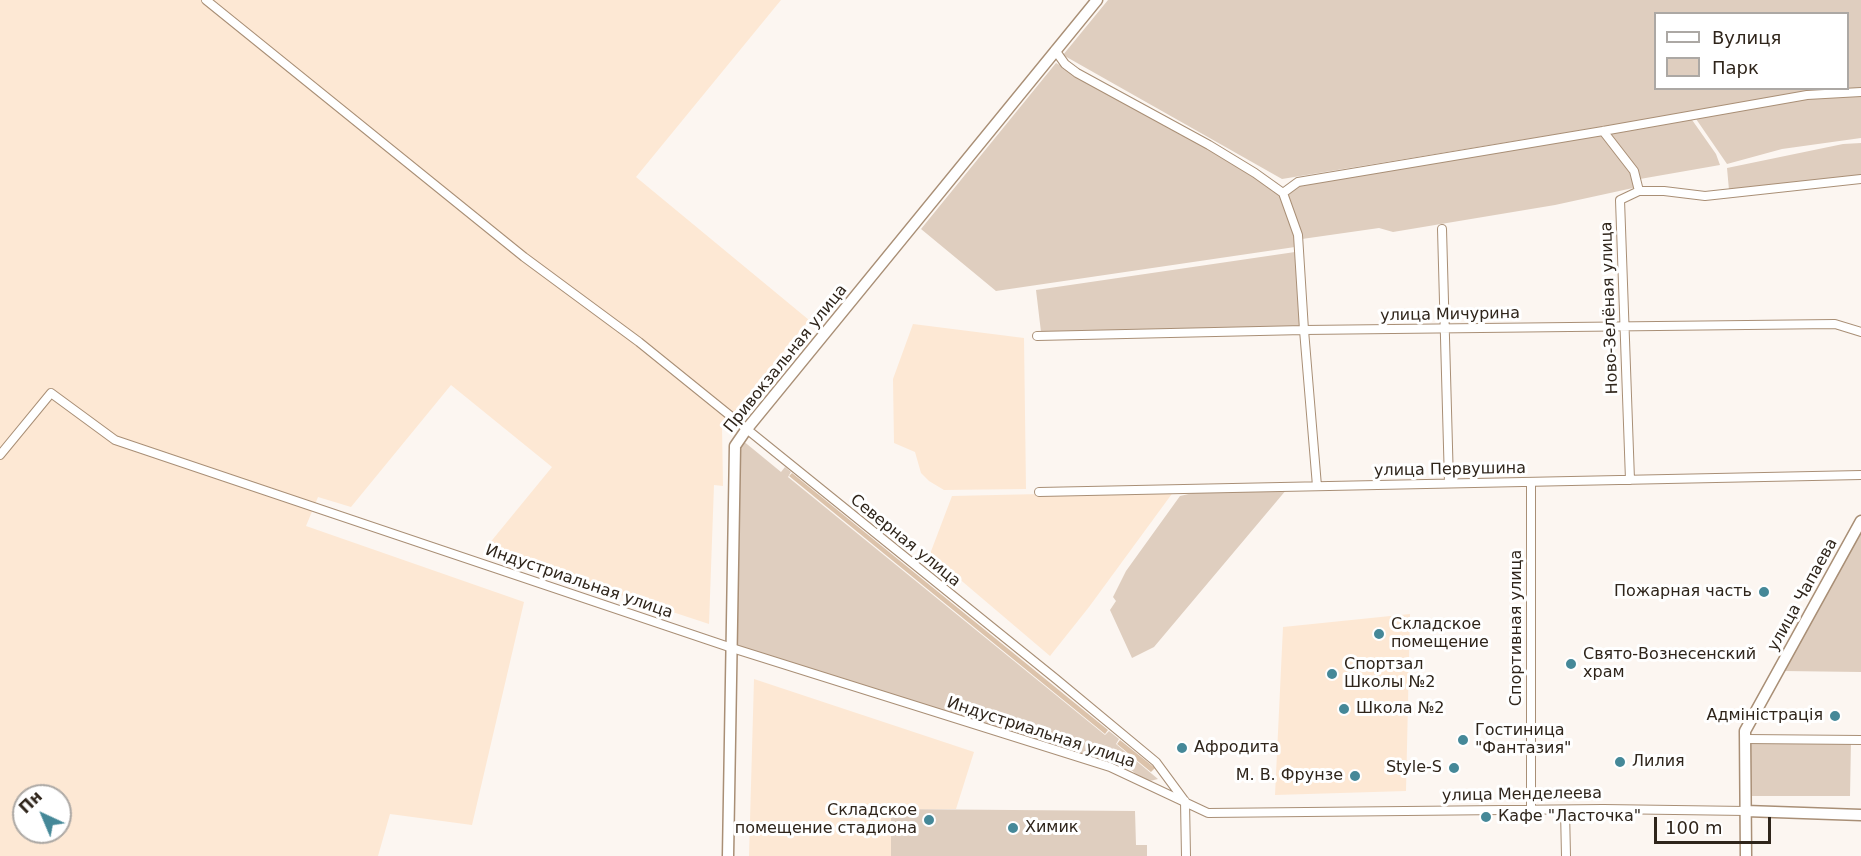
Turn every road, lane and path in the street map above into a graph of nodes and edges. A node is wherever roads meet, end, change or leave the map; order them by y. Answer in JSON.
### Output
{"nodes":[{"id":1,"x":206,"y":0,"type":"edge"},
{"id":2,"x":1097,"y":0,"type":"edge"},
{"id":3,"x":1055,"y":50,"type":"junction"},
{"id":4,"x":1861,"y":92,"type":"edge"},
{"id":5,"x":1603,"y":131,"type":"junction"},
{"id":6,"x":1861,"y":179,"type":"edge"},
{"id":7,"x":1639,"y":191,"type":"junction"},
{"id":8,"x":1283,"y":193,"type":"junction"},
{"id":9,"x":1442,"y":229,"type":"dead end"},
{"id":10,"x":1625,"y":326,"type":"junction"},
{"id":11,"x":1444,"y":329,"type":"junction"},
{"id":12,"x":1304,"y":330,"type":"junction"},
{"id":13,"x":1861,"y":332,"type":"edge"},
{"id":14,"x":1037,"y":336,"type":"dead end"},
{"id":15,"x":746,"y":430,"type":"junction"},
{"id":16,"x":0,"y":455,"type":"edge"},
{"id":17,"x":1861,"y":475,"type":"edge"},
{"id":18,"x":1630,"y":480,"type":"junction"},
{"id":19,"x":1530,"y":482,"type":"junction"},
{"id":20,"x":1449,"y":483,"type":"junction"},
{"id":21,"x":1317,"y":486,"type":"junction"},
{"id":22,"x":1039,"y":492,"type":"dead end"},
{"id":23,"x":1861,"y":521,"type":"edge"},
{"id":24,"x":732,"y":648,"type":"junction"},
{"id":25,"x":1746,"y":739,"type":"junction"},
{"id":26,"x":1861,"y":740,"type":"edge"},
{"id":27,"x":1185,"y":801,"type":"junction"},
{"id":28,"x":1531,"y":810,"type":"junction"},
{"id":29,"x":1565,"y":810,"type":"junction"},
{"id":30,"x":1746,"y":811,"type":"junction"},
{"id":31,"x":1861,"y":815,"type":"edge"},
{"id":32,"x":728,"y":856,"type":"edge"},
{"id":33,"x":1186,"y":856,"type":"edge"},
{"id":34,"x":1566,"y":856,"type":"edge"},
{"id":35,"x":1746,"y":856,"type":"edge"}],
"edges":[{"from":1,"to":15,"type":"street","name":"Северная улица"},
{"from":2,"to":3,"type":"main road","name":"Привокзальная улица"},
{"from":3,"to":8,"type":"street"},
{"from":3,"to":15,"type":"main road","name":"Привокзальная улица"},
{"from":4,"to":5,"type":"street"},
{"from":5,"to":7,"type":"street"},
{"from":5,"to":8,"type":"street"},
{"from":6,"to":7,"type":"street"},
{"from":7,"to":10,"type":"street","name":"Ново-Зелёная улица"},
{"from":8,"to":12,"type":"street"},
{"from":9,"to":11,"type":"street"},
{"from":10,"to":11,"type":"street","name":"улица Мичурина"},
{"from":10,"to":13,"type":"street","name":"улица Мичурина"},
{"from":10,"to":18,"type":"street","name":"Ново-Зелёная улица"},
{"from":11,"to":12,"type":"street","name":"улица Мичурина"},
{"from":11,"to":20,"type":"street"},
{"from":12,"to":14,"type":"street","name":"улица Мичурина"},
{"from":12,"to":21,"type":"street"},
{"from":15,"to":24,"type":"main road","name":"Привокзальная улица"},
{"from":15,"to":27,"type":"street","name":"Северная улица"},
{"from":16,"to":24,"type":"street","name":"Индустриальная улица"},
{"from":17,"to":18,"type":"street","name":"улица Первушина"},
{"from":18,"to":19,"type":"street","name":"улица Первушина"},
{"from":19,"to":20,"type":"street","name":"улица Первушина"},
{"from":19,"to":28,"type":"street","name":"Спортивная улица"},
{"from":20,"to":21,"type":"street","name":"улица Первушина"},
{"from":21,"to":22,"type":"street","name":"улица Первушина"},
{"from":23,"to":25,"type":"main road","name":"улица Чапаева"},
{"from":24,"to":27,"type":"street","name":"Индустриальная улица"},
{"from":24,"to":32,"type":"main road","name":"Привокзальная улица"},
{"from":25,"to":26,"type":"street"},
{"from":25,"to":30,"type":"main road","name":"улица Чапаева"},
{"from":27,"to":28,"type":"street","name":"улица Менделеева"},
{"from":27,"to":33,"type":"street"},
{"from":28,"to":29,"type":"street","name":"улица Менделеева"},
{"from":29,"to":30,"type":"street","name":"улица Менделеева"},
{"from":29,"to":34,"type":"street"},
{"from":30,"to":31,"type":"main road","name":"улица Менделеева"},
{"from":30,"to":35,"type":"main road","name":"улица Чапаева"}]}
